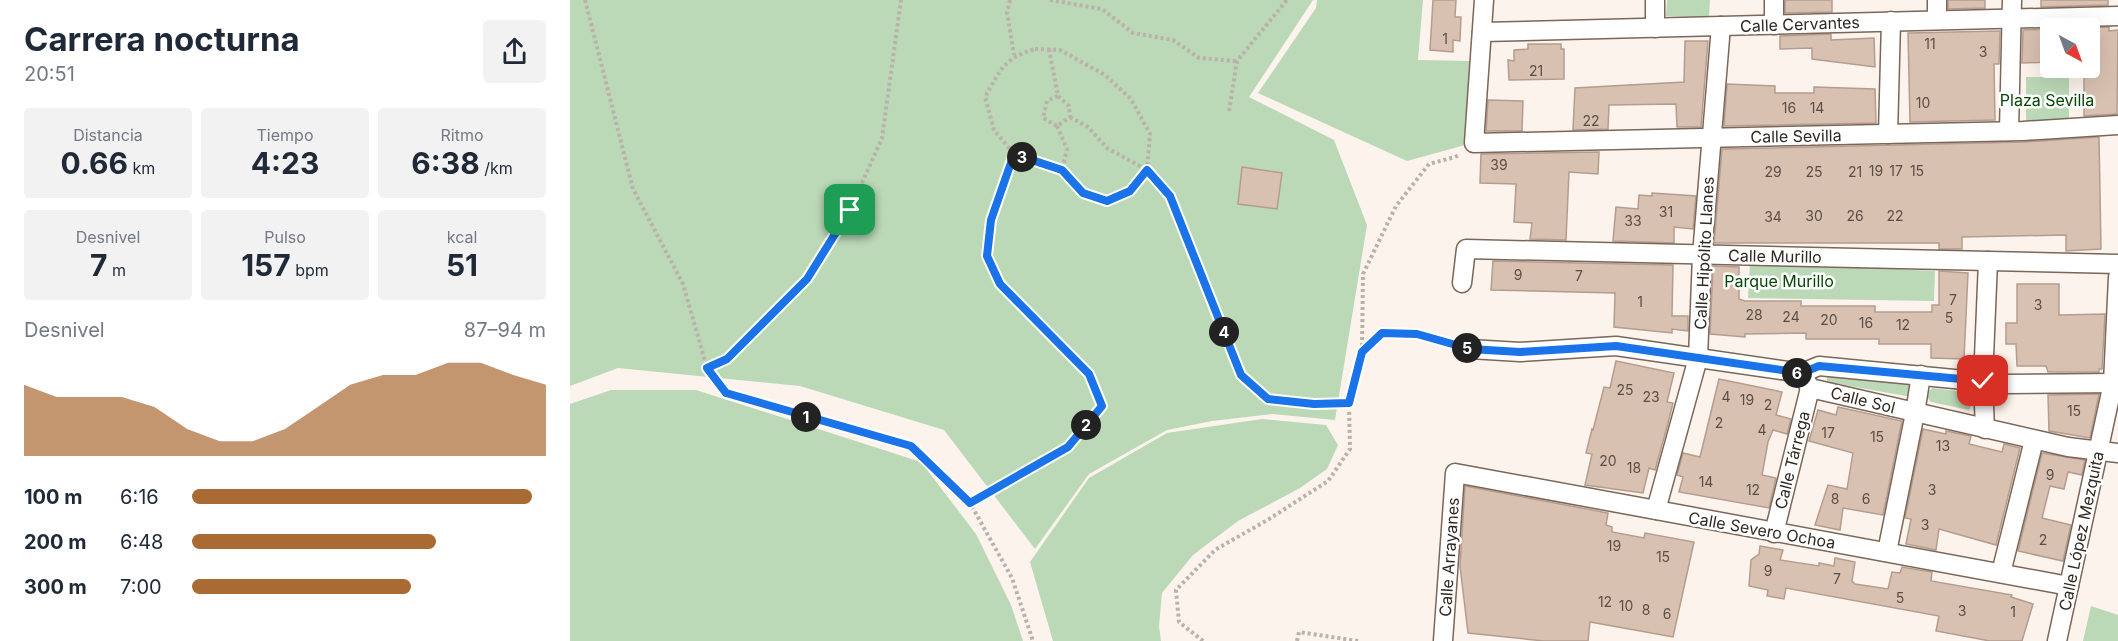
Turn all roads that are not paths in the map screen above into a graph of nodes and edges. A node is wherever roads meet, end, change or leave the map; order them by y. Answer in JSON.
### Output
{"nodes":[{"id":1,"x":1484,"y":0,"type":"edge"},
{"id":2,"x":1655,"y":0,"type":"edge"},
{"id":3,"x":1774,"y":0,"type":"edge"},
{"id":4,"x":1936,"y":0,"type":"edge"},
{"id":5,"x":2011,"y":9,"type":"edge"},
{"id":6,"x":2118,"y":16,"type":"edge"},
{"id":7,"x":1937,"y":20,"type":"junction"},
{"id":8,"x":1891,"y":21,"type":"junction"},
{"id":9,"x":1774,"y":25,"type":"junction"},
{"id":10,"x":1721,"y":26,"type":"junction"},
{"id":11,"x":1654,"y":28,"type":"junction"},
{"id":12,"x":1482,"y":32,"type":"junction"},
{"id":13,"x":2118,"y":125,"type":"edge"},
{"id":14,"x":2009,"y":131,"type":"junction"},
{"id":15,"x":1888,"y":134,"type":"junction"},
{"id":16,"x":1711,"y":137,"type":"junction"},
{"id":17,"x":1702,"y":255,"type":"junction"},
{"id":18,"x":1988,"y":261,"type":"junction"},
{"id":19,"x":2118,"y":264,"type":"edge"},
{"id":20,"x":2118,"y":277,"type":"edge"},
{"id":21,"x":1462,"y":283,"type":"dead end"},
{"id":22,"x":1470,"y":349,"type":"road end"},
{"id":23,"x":1698,"y":358,"type":"junction"},
{"id":24,"x":1921,"y":375,"type":"junction"},
{"id":25,"x":1806,"y":380,"type":"junction"},
{"id":26,"x":1983,"y":381,"type":"junction"},
{"id":27,"x":2116,"y":383,"type":"edge"},
{"id":28,"x":1915,"y":413,"type":"junction"},
{"id":29,"x":1985,"y":429,"type":"junction"},
{"id":30,"x":2034,"y":440,"type":"junction"},
{"id":31,"x":2099,"y":451,"type":"junction"},
{"id":32,"x":2118,"y":453,"type":"edge"},
{"id":33,"x":1455,"y":473,"type":"joint"},
{"id":34,"x":1656,"y":510,"type":"junction"},
{"id":35,"x":1774,"y":533,"type":"junction"},
{"id":36,"x":1887,"y":552,"type":"junction"},
{"id":37,"x":2001,"y":573,"type":"junction"},
{"id":38,"x":2069,"y":586,"type":"junction"},
{"id":39,"x":1443,"y":641,"type":"edge"},
{"id":40,"x":2057,"y":641,"type":"edge"}],
"edges":[{"from":1,"to":12,"type":"street"},
{"from":2,"to":11,"type":"street"},
{"from":3,"to":9,"type":"street"},
{"from":4,"to":7,"type":"street"},
{"from":5,"to":6,"type":"street","name":"Calle Cervantes"},
{"from":5,"to":7,"type":"street","name":"Calle Cervantes"},
{"from":5,"to":14,"type":"street"},
{"from":7,"to":8,"type":"street","name":"Calle Cervantes"},
{"from":8,"to":9,"type":"street","name":"Calle Cervantes"},
{"from":8,"to":15,"type":"street"},
{"from":9,"to":10,"type":"street","name":"Calle Cervantes"},
{"from":10,"to":11,"type":"street","name":"Calle Cervantes"},
{"from":10,"to":16,"type":"street","name":"Calle Hipólito Llanes"},
{"from":11,"to":12,"type":"street","name":"Calle Cervantes"},
{"from":12,"to":16,"type":"street","name":"Calle Sevilla"},
{"from":13,"to":14,"type":"street","name":"Calle Sevilla"},
{"from":14,"to":15,"type":"street","name":"Calle Sevilla"},
{"from":15,"to":16,"type":"street","name":"Calle Sevilla"},
{"from":16,"to":17,"type":"street","name":"Calle Hipólito Llanes"},
{"from":17,"to":18,"type":"street","name":"Calle Murillo"},
{"from":17,"to":21,"type":"street","name":"Calle Murillo"},
{"from":17,"to":23,"type":"street","name":"Calle Hipólito Llanes"},
{"from":18,"to":19,"type":"street","name":"Calle Murillo"},
{"from":18,"to":26,"type":"street"},
{"from":20,"to":27,"type":"street","name":"Calle López Mezquita"},
{"from":22,"to":23,"type":"street","name":"Calle Sol"},
{"from":23,"to":25,"type":"street","name":"Calle Sol"},
{"from":23,"to":34,"type":"street","name":"Calle Hipólito Llanes"},
{"from":24,"to":25,"type":"street"},
{"from":24,"to":26,"type":"street"},
{"from":24,"to":28,"type":"street"},
{"from":25,"to":28,"type":"street","name":"Calle Sol"},
{"from":25,"to":35,"type":"street","name":"Calle Tárrega"},
{"from":26,"to":27,"type":"street"},
{"from":26,"to":29,"type":"street"},
{"from":27,"to":31,"type":"street","name":"Calle López Mezquita"},
{"from":28,"to":29,"type":"street","name":"Calle Sol"},
{"from":28,"to":36,"type":"street"},
{"from":29,"to":30,"type":"street","name":"Calle Sol"},
{"from":30,"to":31,"type":"street","name":"Calle Sol"},
{"from":30,"to":37,"type":"street"},
{"from":31,"to":32,"type":"street","name":"Calle Sol"},
{"from":31,"to":38,"type":"street","name":"Calle López Mezquita"},
{"from":33,"to":34,"type":"street","name":"Calle Severo Ochoa"},
{"from":33,"to":39,"type":"street","name":"Calle Arrayanes"},
{"from":34,"to":35,"type":"street","name":"Calle Severo Ochoa"},
{"from":35,"to":36,"type":"street","name":"Calle Severo Ochoa"},
{"from":36,"to":37,"type":"street","name":"Calle Severo Ochoa"},
{"from":37,"to":38,"type":"street","name":"Calle Severo Ochoa"},
{"from":38,"to":40,"type":"street","name":"Calle López Mezquita"}]}
